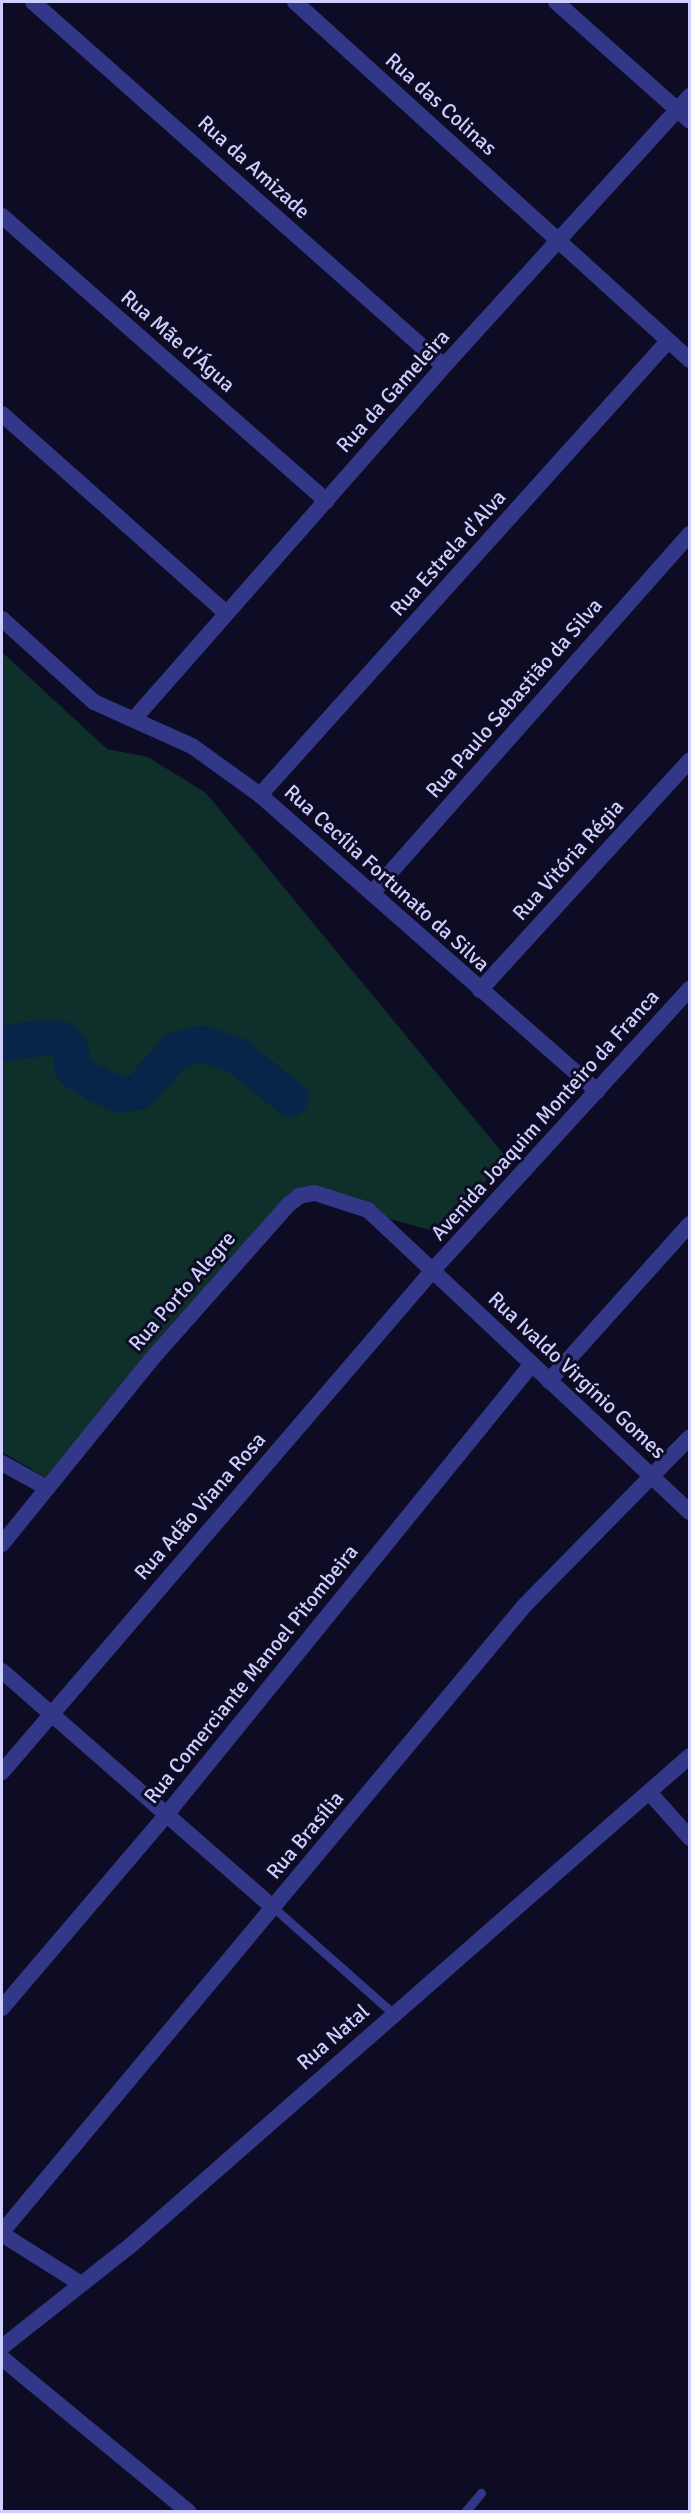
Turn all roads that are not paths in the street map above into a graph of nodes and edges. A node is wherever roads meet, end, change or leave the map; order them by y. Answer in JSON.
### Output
{"nodes":[{"id":1,"x":33,"y":2,"type":"edge"},
{"id":2,"x":295,"y":2,"type":"edge"},
{"id":3,"x":556,"y":2,"type":"edge"},
{"id":4,"x":690,"y":96,"type":"edge"},
{"id":5,"x":683,"y":115,"type":"edge"},
{"id":6,"x":2,"y":216,"type":"edge"},
{"id":7,"x":558,"y":240,"type":"junction"},
{"id":8,"x":668,"y":341,"type":"junction"},
{"id":9,"x":690,"y":360,"type":"edge"},
{"id":10,"x":444,"y":366,"type":"junction"},
{"id":11,"x":2,"y":414,"type":"edge"},
{"id":12,"x":326,"y":501,"type":"junction"},
{"id":13,"x":690,"y":534,"type":"edge"},
{"id":14,"x":226,"y":613,"type":"junction"},
{"id":15,"x":2,"y":619,"type":"edge"},
{"id":16,"x":134,"y":719,"type":"junction"},
{"id":17,"x":690,"y":760,"type":"edge"},
{"id":18,"x":260,"y":795,"type":"junction"},
{"id":19,"x":373,"y":892,"type":"junction"},
{"id":20,"x":690,"y":989,"type":"edge"},
{"id":21,"x":480,"y":990,"type":"junction"},
{"id":22,"x":597,"y":1091,"type":"junction"},
{"id":23,"x":690,"y":1224,"type":"edge"},
{"id":24,"x":433,"y":1270,"type":"junction"},
{"id":25,"x":532,"y":1364,"type":"junction"},
{"id":26,"x":549,"y":1381,"type":"junction"},
{"id":27,"x":690,"y":1437,"type":"edge"},
{"id":28,"x":2,"y":1462,"type":"edge"},
{"id":29,"x":653,"y":1477,"type":"junction"},
{"id":30,"x":47,"y":1488,"type":"junction"},
{"id":31,"x":690,"y":1512,"type":"edge"},
{"id":32,"x":2,"y":1544,"type":"edge"},
{"id":33,"x":2,"y":1671,"type":"edge"},
{"id":34,"x":51,"y":1713,"type":"junction"},
{"id":35,"x":690,"y":1756,"type":"edge"},
{"id":36,"x":2,"y":1772,"type":"edge"},
{"id":37,"x":649,"y":1792,"type":"junction"},
{"id":38,"x":166,"y":1815,"type":"junction"},
{"id":39,"x":690,"y":1838,"type":"edge"},
{"id":40,"x":274,"y":1908,"type":"junction"},
{"id":41,"x":2,"y":2008,"type":"edge"},
{"id":42,"x":394,"y":2014,"type":"junction"},
{"id":43,"x":2,"y":2233,"type":"edge"},
{"id":44,"x":81,"y":2284,"type":"junction"},
{"id":45,"x":2,"y":2347,"type":"edge"},
{"id":46,"x":2,"y":2358,"type":"edge"},
{"id":47,"x":481,"y":2493,"type":"dead end"},
{"id":48,"x":189,"y":2511,"type":"edge"},
{"id":49,"x":465,"y":2511,"type":"edge"}],
"edges":[{"from":1,"to":10,"type":"street","name":"Rua da Amizade"},
{"from":2,"to":7,"type":"street","name":"Rua das Colinas"},
{"from":3,"to":5,"type":"street"},
{"from":4,"to":5,"type":"street","name":"Rua da Gameleira"},
{"from":5,"to":7,"type":"street","name":"Rua da Gameleira"},
{"from":6,"to":12,"type":"street","name":"Rua Mãe d'Água"},
{"from":7,"to":8,"type":"street","name":"Rua das Colinas"},
{"from":7,"to":10,"type":"street","name":"Rua da Gameleira"},
{"from":8,"to":9,"type":"street","name":"Rua das Colinas"},
{"from":8,"to":18,"type":"street","name":"Rua Estrela d'Alva"},
{"from":10,"to":12,"type":"street","name":"Rua da Gameleira"},
{"from":11,"to":14,"type":"street"},
{"from":12,"to":14,"type":"street","name":"Rua da Gameleira"},
{"from":13,"to":19,"type":"street","name":"Rua Paulo Sebastião da Silva"},
{"from":14,"to":16,"type":"street","name":"Rua da Gameleira"},
{"from":15,"to":16,"type":"street","name":"Rua Cecília Fortunato da Silva"},
{"from":16,"to":18,"type":"street","name":"Rua Cecília Fortunato da Silva"},
{"from":17,"to":21,"type":"street","name":"Rua Vitória Régia"},
{"from":18,"to":19,"type":"street","name":"Rua Cecília Fortunato da Silva"},
{"from":19,"to":21,"type":"street","name":"Rua Cecília Fortunato da Silva"},
{"from":20,"to":22,"type":"street","name":"Avenida Joaquim Monteiro da Franca"},
{"from":21,"to":22,"type":"street","name":"Rua Cecília Fortunato da Silva"},
{"from":22,"to":24,"type":"street","name":"Avenida Joaquim Monteiro da Franca"},
{"from":23,"to":26,"type":"street"},
{"from":24,"to":25,"type":"street","name":"Rua Ivaldo Virgínio Gomes"},
{"from":24,"to":30,"type":"street","name":"Rua Porto Alegre"},
{"from":24,"to":34,"type":"street","name":"Rua Adão Viana Rosa"},
{"from":25,"to":26,"type":"street","name":"Rua Ivaldo Virgínio Gomes"},
{"from":25,"to":38,"type":"street","name":"Rua Comerciante Manoel Pitombeira"},
{"from":26,"to":29,"type":"street","name":"Rua Ivaldo Virgínio Gomes"},
{"from":27,"to":29,"type":"street","name":"Rua Brasília"},
{"from":28,"to":30,"type":"street"},
{"from":29,"to":31,"type":"street","name":"Rua Ivaldo Virgínio Gomes"},
{"from":29,"to":40,"type":"street","name":"Rua Brasília"},
{"from":30,"to":32,"type":"street","name":"Rua Porto Alegre"},
{"from":33,"to":34,"type":"street"},
{"from":34,"to":36,"type":"street","name":"Rua Adão Viana Rosa"},
{"from":34,"to":38,"type":"street"},
{"from":35,"to":37,"type":"street","name":"Rua Natal"},
{"from":37,"to":39,"type":"street"},
{"from":37,"to":42,"type":"street","name":"Rua Natal"},
{"from":38,"to":40,"type":"street"},
{"from":38,"to":41,"type":"street","name":"Rua Comerciante Manoel Pitombeira"},
{"from":40,"to":42,"type":"lane"},
{"from":40,"to":43,"type":"street","name":"Rua Brasília"},
{"from":42,"to":44,"type":"street","name":"Rua Natal"},
{"from":43,"to":44,"type":"street"},
{"from":44,"to":45,"type":"street","name":"Rua Natal"},
{"from":46,"to":48,"type":"street"},
{"from":47,"to":49,"type":"lane"}]}
